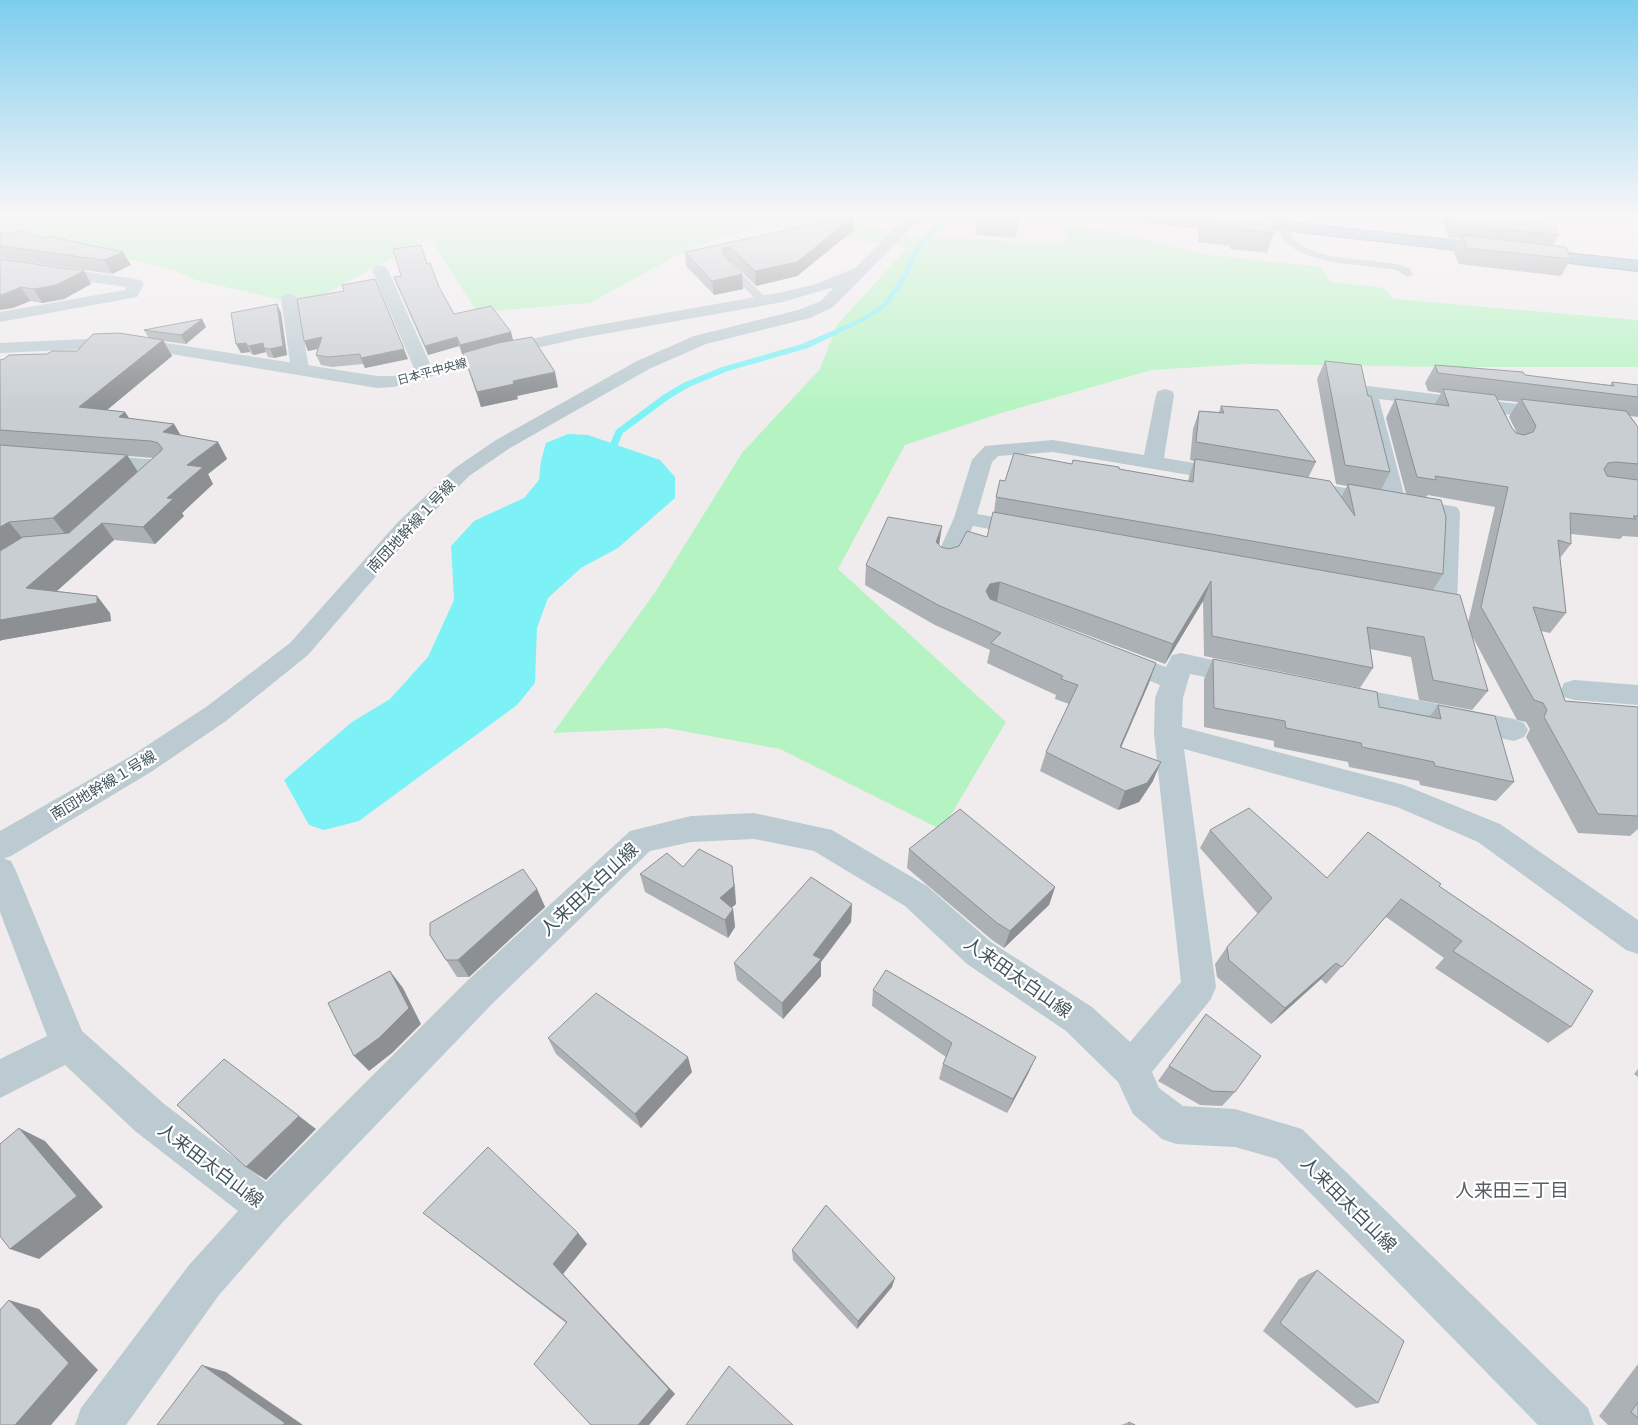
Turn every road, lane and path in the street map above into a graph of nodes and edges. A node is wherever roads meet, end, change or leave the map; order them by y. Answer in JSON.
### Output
{"nodes":[{"id":1,"x":112,"y":280,"type":"edge"},
{"id":2,"x":385,"y":280,"type":"edge"},
{"id":3,"x":743,"y":280,"type":"edge"},
{"id":4,"x":838,"y":280,"type":"edge"},
{"id":5,"x":851,"y":280,"type":"edge"},
{"id":6,"x":289,"y":299,"type":"dead end"},
{"id":7,"x":763,"y":301,"type":"junction"},
{"id":8,"x":0,"y":317,"type":"edge"},
{"id":9,"x":0,"y":348,"type":"edge"},
{"id":10,"x":300,"y":369,"type":"junction"},
{"id":11,"x":425,"y":373,"type":"junction"},
{"id":12,"x":1165,"y":395,"type":"dead end"},
{"id":13,"x":1572,"y":417,"type":"edge"},
{"id":14,"x":78,"y":459,"type":"edge"},
{"id":15,"x":1153,"y":462,"type":"junction"},
{"id":16,"x":132,"y":492,"type":"edge"},
{"id":17,"x":1396,"y":502,"type":"junction"},
{"id":18,"x":965,"y":518,"type":"junction"},
{"id":19,"x":947,"y":560,"type":"edge"},
{"id":20,"x":1094,"y":649,"type":"edge"},
{"id":21,"x":1181,"y":663,"type":"junction"},
{"id":22,"x":1269,"y":681,"type":"edge"},
{"id":23,"x":1574,"y":690,"type":"dead end"},
{"id":24,"x":1318,"y":691,"type":"edge"},
{"id":25,"x":1638,"y":695,"type":"edge"},
{"id":26,"x":1514,"y":730,"type":"dead end"},
{"id":27,"x":1168,"y":734,"type":"junction"},
{"id":28,"x":0,"y":847,"type":"edge"},
{"id":29,"x":0,"y":871,"type":"edge"},
{"id":30,"x":1638,"y":939,"type":"edge"},
{"id":31,"x":69,"y":1044,"type":"junction"},
{"id":32,"x":1131,"y":1069,"type":"junction"},
{"id":33,"x":0,"y":1079,"type":"edge"},
{"id":34,"x":268,"y":1208,"type":"junction"},
{"id":35,"x":98,"y":1425,"type":"edge"},
{"id":36,"x":1571,"y":1425,"type":"edge"}],
"edges":[{"from":1,"to":8,"type":"street"},
{"from":2,"to":11,"type":"street"},
{"from":3,"to":7,"type":"lane"},
{"from":4,"to":7,"type":"street","name":"日本平中央線"},
{"from":5,"to":28,"type":"street","name":"南団地幹線１号線"},
{"from":6,"to":10,"type":"street"},
{"from":7,"to":11,"type":"street","name":"日本平中央線"},
{"from":9,"to":10,"type":"street","name":"日本平中央線"},
{"from":10,"to":11,"type":"street","name":"日本平中央線"},
{"from":12,"to":15,"type":"street"},
{"from":13,"to":17,"type":"street"},
{"from":14,"to":16,"type":"street"},
{"from":15,"to":17,"type":"street"},
{"from":15,"to":18,"type":"street"},
{"from":17,"to":18,"type":"street"},
{"from":18,"to":19,"type":"street"},
{"from":20,"to":21,"type":"street"},
{"from":21,"to":22,"type":"street"},
{"from":21,"to":27,"type":"street"},
{"from":23,"to":25,"type":"street"},
{"from":24,"to":26,"type":"street"},
{"from":27,"to":30,"type":"street"},
{"from":27,"to":32,"type":"street"},
{"from":29,"to":31,"type":"street","name":"人来田太白山線"},
{"from":31,"to":33,"type":"street"},
{"from":31,"to":34,"type":"street","name":"人来田太白山線"},
{"from":32,"to":34,"type":"street","name":"人来田太白山線"},
{"from":32,"to":36,"type":"street","name":"人来田太白山線"},
{"from":34,"to":35,"type":"street"}]}
